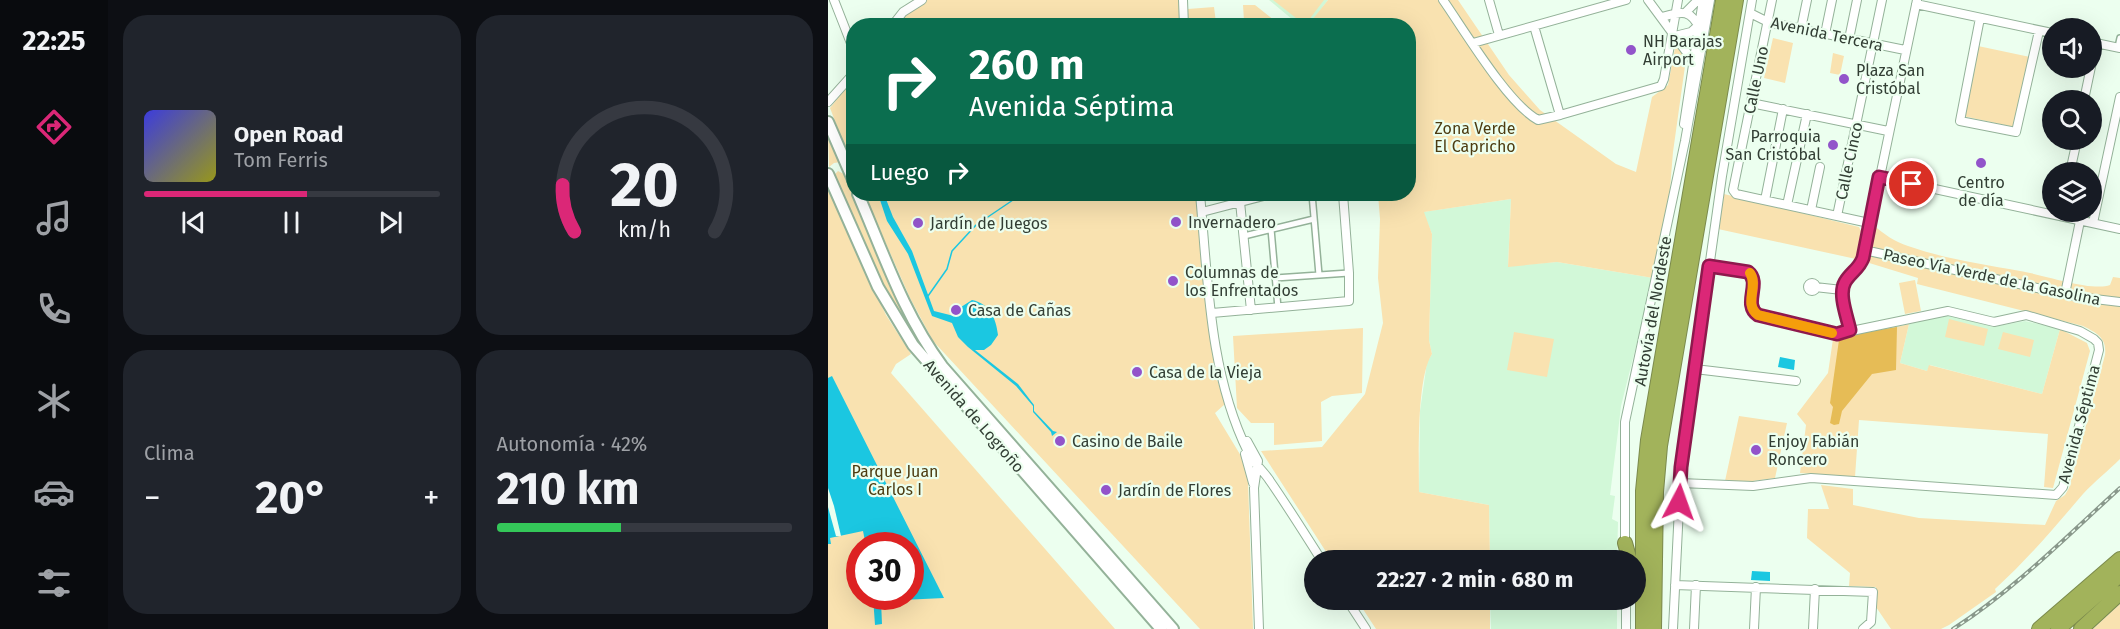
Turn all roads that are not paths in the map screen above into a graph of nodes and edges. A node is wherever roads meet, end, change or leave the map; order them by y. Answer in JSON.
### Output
{"nodes":[{"id":1,"x":834,"y":0,"type":"edge"},
{"id":2,"x":922,"y":0,"type":"edge"},
{"id":3,"x":1183,"y":0,"type":"edge"},
{"id":4,"x":1443,"y":0,"type":"edge"},
{"id":5,"x":1489,"y":0,"type":"edge"},
{"id":6,"x":1626,"y":0,"type":"edge"},
{"id":7,"x":1648,"y":0,"type":"edge"},
{"id":8,"x":1678,"y":0,"type":"edge"},
{"id":9,"x":1698,"y":0,"type":"edge"},
{"id":10,"x":1723,"y":0,"type":"edge"},
{"id":11,"x":1736,"y":0,"type":"edge"},
{"id":12,"x":1752,"y":0,"type":"edge"},
{"id":13,"x":1772,"y":0,"type":"edge"},
{"id":14,"x":1807,"y":0,"type":"edge"},
{"id":15,"x":1832,"y":0,"type":"edge"},
{"id":16,"x":1857,"y":0,"type":"edge"},
{"id":17,"x":1882,"y":0,"type":"edge"},
{"id":18,"x":1707,"y":1,"type":"edge"},
{"id":19,"x":1916,"y":2,"type":"edge"},
{"id":20,"x":1746,"y":6,"type":"edge"},
{"id":21,"x":1676,"y":12,"type":"junction"},
{"id":22,"x":1685,"y":13,"type":"junction"},
{"id":23,"x":1662,"y":17,"type":"junction"},
{"id":24,"x":898,"y":18,"type":"edge"},
{"id":25,"x":1184,"y":18,"type":"edge"},
{"id":26,"x":1980,"y":18,"type":"junction"},
{"id":27,"x":1768,"y":22,"type":"junction"},
{"id":28,"x":1534,"y":26,"type":"junction"},
{"id":29,"x":1699,"y":26,"type":"junction"},
{"id":30,"x":1801,"y":29,"type":"junction"},
{"id":31,"x":2039,"y":30,"type":"junction"},
{"id":32,"x":846,"y":31,"type":"edge"},
{"id":33,"x":2042,"y":31,"type":"edge"},
{"id":34,"x":1674,"y":34,"type":"junction"},
{"id":35,"x":1825,"y":34,"type":"junction"},
{"id":36,"x":1499,"y":35,"type":"junction"},
{"id":37,"x":2120,"y":38,"type":"edge"},
{"id":38,"x":1849,"y":39,"type":"junction"},
{"id":39,"x":1703,"y":40,"type":"junction"},
{"id":40,"x":1473,"y":43,"type":"junction"},
{"id":41,"x":1873,"y":44,"type":"junction"},
{"id":42,"x":2102,"y":44,"type":"edge"},
{"id":43,"x":2119,"y":47,"type":"edge"},
{"id":44,"x":1905,"y":50,"type":"junction"},
{"id":45,"x":1693,"y":61,"type":"junction"},
{"id":46,"x":1740,"y":70,"type":"junction"},
{"id":47,"x":1758,"y":73,"type":"junction"},
{"id":48,"x":846,"y":82,"type":"edge"},
{"id":49,"x":2120,"y":97,"type":"edge"},
{"id":50,"x":828,"y":102,"type":"edge"},
{"id":51,"x":1751,"y":103,"type":"junction"},
{"id":52,"x":1783,"y":109,"type":"junction"},
{"id":53,"x":1807,"y":114,"type":"junction"},
{"id":54,"x":1560,"y":115,"type":"junction"},
{"id":55,"x":828,"y":122,"type":"edge"},
{"id":56,"x":1856,"y":124,"type":"junction"},
{"id":57,"x":1888,"y":131,"type":"junction"},
{"id":58,"x":846,"y":164,"type":"edge"},
{"id":59,"x":1680,"y":165,"type":"junction"},
{"id":60,"x":1820,"y":167,"type":"dead end"},
{"id":61,"x":828,"y":174,"type":"edge"},
{"id":62,"x":846,"y":174,"type":"edge"},
{"id":63,"x":1879,"y":177,"type":"junction"},
{"id":64,"x":1765,"y":200,"type":"junction"},
{"id":65,"x":860,"y":201,"type":"edge"},
{"id":66,"x":1201,"y":201,"type":"edge"},
{"id":67,"x":1244,"y":201,"type":"edge"},
{"id":68,"x":1313,"y":201,"type":"edge"},
{"id":69,"x":1343,"y":201,"type":"edge"},
{"id":70,"x":1240,"y":202,"type":"junction"},
{"id":71,"x":1787,"y":205,"type":"junction"},
{"id":72,"x":1811,"y":210,"type":"junction"},
{"id":73,"x":2042,"y":210,"type":"edge"},
{"id":74,"x":1202,"y":212,"type":"junction"},
{"id":75,"x":1837,"y":216,"type":"junction"},
{"id":76,"x":1314,"y":219,"type":"junction"},
{"id":77,"x":2080,"y":222,"type":"edge"},
{"id":78,"x":2084,"y":222,"type":"edge"},
{"id":79,"x":1869,"y":223,"type":"junction"},
{"id":80,"x":2093,"y":224,"type":"junction"},
{"id":81,"x":1271,"y":229,"type":"junction"},
{"id":82,"x":2120,"y":229,"type":"edge"},
{"id":83,"x":1244,"y":236,"type":"junction"},
{"id":84,"x":1864,"y":250,"type":"junction"},
{"id":85,"x":1709,"y":266,"type":"junction"},
{"id":86,"x":1349,"y":273,"type":"junction"},
{"id":87,"x":1319,"y":275,"type":"junction"},
{"id":88,"x":1275,"y":278,"type":"junction"},
{"id":89,"x":1815,"y":287,"type":"dead end"},
{"id":90,"x":1842,"y":290,"type":"junction"},
{"id":91,"x":2065,"y":294,"type":"junction"},
{"id":92,"x":1684,"y":299,"type":"junction"},
{"id":93,"x":2120,"y":302,"type":"edge"},
{"id":94,"x":1278,"y":308,"type":"junction"},
{"id":95,"x":1251,"y":310,"type":"junction"},
{"id":96,"x":1212,"y":313,"type":"junction"},
{"id":97,"x":1850,"y":330,"type":"junction"},
{"id":98,"x":1695,"y":369,"type":"junction"},
{"id":99,"x":1796,"y":381,"type":"dead end"},
{"id":100,"x":1236,"y":426,"type":"junction"},
{"id":101,"x":1242,"y":439,"type":"junction"},
{"id":102,"x":1257,"y":465,"type":"junction"},
{"id":103,"x":1680,"y":483,"type":"junction"},
{"id":104,"x":1254,"y":488,"type":"junction"},
{"id":105,"x":1625,"y":543,"type":"junction"},
{"id":106,"x":1315,"y":550,"type":"edge"},
{"id":107,"x":1625,"y":550,"type":"edge"},
{"id":108,"x":1627,"y":550,"type":"edge"},
{"id":109,"x":2120,"y":559,"type":"edge"},
{"id":110,"x":2120,"y":575,"type":"edge"},
{"id":111,"x":1675,"y":585,"type":"junction"},
{"id":112,"x":1696,"y":585,"type":"junction"},
{"id":113,"x":1756,"y":587,"type":"junction"},
{"id":114,"x":1815,"y":589,"type":"junction"},
{"id":115,"x":2120,"y":593,"type":"edge"},
{"id":116,"x":1354,"y":610,"type":"edge"},
{"id":117,"x":1626,"y":610,"type":"edge"},
{"id":118,"x":1637,"y":610,"type":"edge"},
{"id":119,"x":1161,"y":629,"type":"edge"},
{"id":120,"x":1173,"y":629,"type":"edge"},
{"id":121,"x":1259,"y":629,"type":"edge"},
{"id":122,"x":1366,"y":629,"type":"edge"},
{"id":123,"x":1626,"y":629,"type":"edge"},
{"id":124,"x":1641,"y":629,"type":"edge"},
{"id":125,"x":1654,"y":629,"type":"edge"},
{"id":126,"x":1673,"y":629,"type":"edge"},
{"id":127,"x":1694,"y":629,"type":"edge"},
{"id":128,"x":1754,"y":629,"type":"edge"},
{"id":129,"x":1813,"y":629,"type":"edge"},
{"id":130,"x":1863,"y":629,"type":"edge"},
{"id":131,"x":2039,"y":629,"type":"edge"},
{"id":132,"x":2058,"y":629,"type":"edge"},
{"id":133,"x":2081,"y":629,"type":"edge"}],
"edges":[{"from":1,"to":32,"type":"street"},
{"from":2,"to":24,"type":"street"},
{"from":3,"to":25,"type":"street"},
{"from":4,"to":40,"type":"street"},
{"from":5,"to":36,"type":"street"},
{"from":6,"to":28,"type":"street"},
{"from":7,"to":23,"type":"street"},
{"from":8,"to":21,"type":"street"},
{"from":9,"to":22,"type":"street"},
{"from":10,"to":124,"type":"highway","name":"Autovía del Nordeste"},
{"from":11,"to":92,"type":"highway","name":"Autovía del Nordeste"},
{"from":12,"to":20,"type":"street"},
{"from":13,"to":27,"type":"street","name":"Calle Uno"},
{"from":14,"to":30,"type":"street"},
{"from":15,"to":35,"type":"street"},
{"from":16,"to":38,"type":"street"},
{"from":17,"to":41,"type":"street","name":"Calle Cinco"},
{"from":18,"to":29,"type":"street"},
{"from":18,"to":39,"type":"street"},
{"from":19,"to":26,"type":"street"},
{"from":19,"to":44,"type":"street"},
{"from":20,"to":27,"type":"street","name":"Avenida Tercera"},
{"from":20,"to":46,"type":"street"},
{"from":20,"to":92,"type":"highway"},
{"from":21,"to":22,"type":"street"},
{"from":21,"to":23,"type":"street"},
{"from":21,"to":34,"type":"street"},
{"from":22,"to":29,"type":"street"},
{"from":23,"to":34,"type":"street"},
{"from":26,"to":31,"type":"street"},
{"from":26,"to":31,"type":"street"},
{"from":27,"to":30,"type":"street","name":"Avenida Tercera"},
{"from":27,"to":47,"type":"street","name":"Calle Uno"},
{"from":28,"to":36,"type":"street"},
{"from":28,"to":54,"type":"street"},
{"from":29,"to":34,"type":"street"},
{"from":29,"to":39,"type":"street"},
{"from":29,"to":45,"type":"street"},
{"from":30,"to":35,"type":"street","name":"Avenida Tercera"},
{"from":31,"to":33,"type":"street"},
{"from":34,"to":45,"type":"street"},
{"from":34,"to":54,"type":"street"},
{"from":35,"to":38,"type":"street","name":"Avenida Tercera"},
{"from":36,"to":40,"type":"street"},
{"from":37,"to":43,"type":"street"},
{"from":38,"to":41,"type":"street","name":"Avenida Tercera"},
{"from":39,"to":59,"type":"street"},
{"from":40,"to":54,"type":"street"},
{"from":41,"to":44,"type":"street","name":"Avenida Tercera"},
{"from":41,"to":56,"type":"street","name":"Calle Cinco"},
{"from":42,"to":43,"type":"street"},
{"from":44,"to":57,"type":"street"},
{"from":45,"to":59,"type":"street"},
{"from":46,"to":47,"type":"street"},
{"from":46,"to":85,"type":"street"},
{"from":47,"to":51,"type":"street","name":"Calle Uno"},
{"from":48,"to":50,"type":"street"},
{"from":49,"to":80,"type":"street"},
{"from":51,"to":52,"type":"street"},
{"from":51,"to":64,"type":"street","name":"Calle Uno"},
{"from":52,"to":53,"type":"street"},
{"from":52,"to":64,"type":"street"},
{"from":53,"to":56,"type":"street"},
{"from":53,"to":71,"type":"street"},
{"from":55,"to":58,"type":"main road"},
{"from":56,"to":57,"type":"street"},
{"from":56,"to":75,"type":"street","name":"Calle Cinco"},
{"from":57,"to":63,"type":"street"},
{"from":59,"to":105,"type":"street"},
{"from":60,"to":72,"type":"street"},
{"from":61,"to":62,"type":"main road","name":"Avenida de Logroño"},
{"from":61,"to":119,"type":"main road","name":"Avenida de Logroño"},
{"from":63,"to":73,"type":"street"},
{"from":63,"to":79,"type":"street"},
{"from":64,"to":71,"type":"street"},
{"from":65,"to":120,"type":"main road","name":"Avenida de Logroño"},
{"from":66,"to":74,"type":"street"},
{"from":67,"to":70,"type":"street"},
{"from":68,"to":76,"type":"street"},
{"from":69,"to":86,"type":"street"},
{"from":70,"to":74,"type":"street"},
{"from":70,"to":83,"type":"street"},
{"from":71,"to":72,"type":"street"},
{"from":72,"to":75,"type":"street"},
{"from":74,"to":96,"type":"street"},
{"from":75,"to":79,"type":"street"},
{"from":76,"to":81,"type":"street"},
{"from":76,"to":87,"type":"street"},
{"from":77,"to":91,"type":"street"},
{"from":78,"to":80,"type":"street"},
{"from":79,"to":84,"type":"street"},
{"from":80,"to":82,"type":"street"},
{"from":81,"to":83,"type":"street"},
{"from":81,"to":88,"type":"street"},
{"from":83,"to":95,"type":"street"},
{"from":84,"to":90,"type":"street"},
{"from":84,"to":91,"type":"street","name":"Paseo Vía Verde de la Gasolina"},
{"from":85,"to":97,"type":"street","name":"Avenida Séptima"},
{"from":85,"to":98,"type":"street"},
{"from":86,"to":87,"type":"street"},
{"from":86,"to":94,"type":"street"},
{"from":87,"to":88,"type":"street"},
{"from":88,"to":94,"type":"street"},
{"from":89,"to":90,"type":"street"},
{"from":90,"to":97,"type":"street"},
{"from":91,"to":93,"type":"street","name":"Paseo Vía Verde de la Gasolina"},
{"from":92,"to":125,"type":"highway","name":"Autovía del Nordeste"},
{"from":94,"to":95,"type":"street"},
{"from":95,"to":96,"type":"street"},
{"from":96,"to":100,"type":"street"},
{"from":97,"to":103,"type":"street","name":"Avenida Séptima"},
{"from":98,"to":99,"type":"street"},
{"from":98,"to":103,"type":"street"},
{"from":100,"to":101,"type":"street"},
{"from":100,"to":102,"type":"street"},
{"from":101,"to":102,"type":"street"},
{"from":101,"to":104,"type":"street"},
{"from":102,"to":104,"type":"street"},
{"from":102,"to":106,"type":"street"},
{"from":103,"to":111,"type":"street"},
{"from":104,"to":121,"type":"street"},
{"from":105,"to":107,"type":"street"},
{"from":105,"to":108,"type":"highway"},
{"from":109,"to":131,"type":"highway"},
{"from":110,"to":132,"type":"highway"},
{"from":111,"to":112,"type":"street"},
{"from":111,"to":126,"type":"street"},
{"from":112,"to":113,"type":"street"},
{"from":112,"to":127,"type":"street"},
{"from":113,"to":114,"type":"street"},
{"from":113,"to":128,"type":"street"},
{"from":114,"to":129,"type":"street"},
{"from":114,"to":130,"type":"street"},
{"from":115,"to":133,"type":"highway"},
{"from":116,"to":122,"type":"street"},
{"from":117,"to":123,"type":"street"},
{"from":118,"to":124,"type":"highway"}]}
